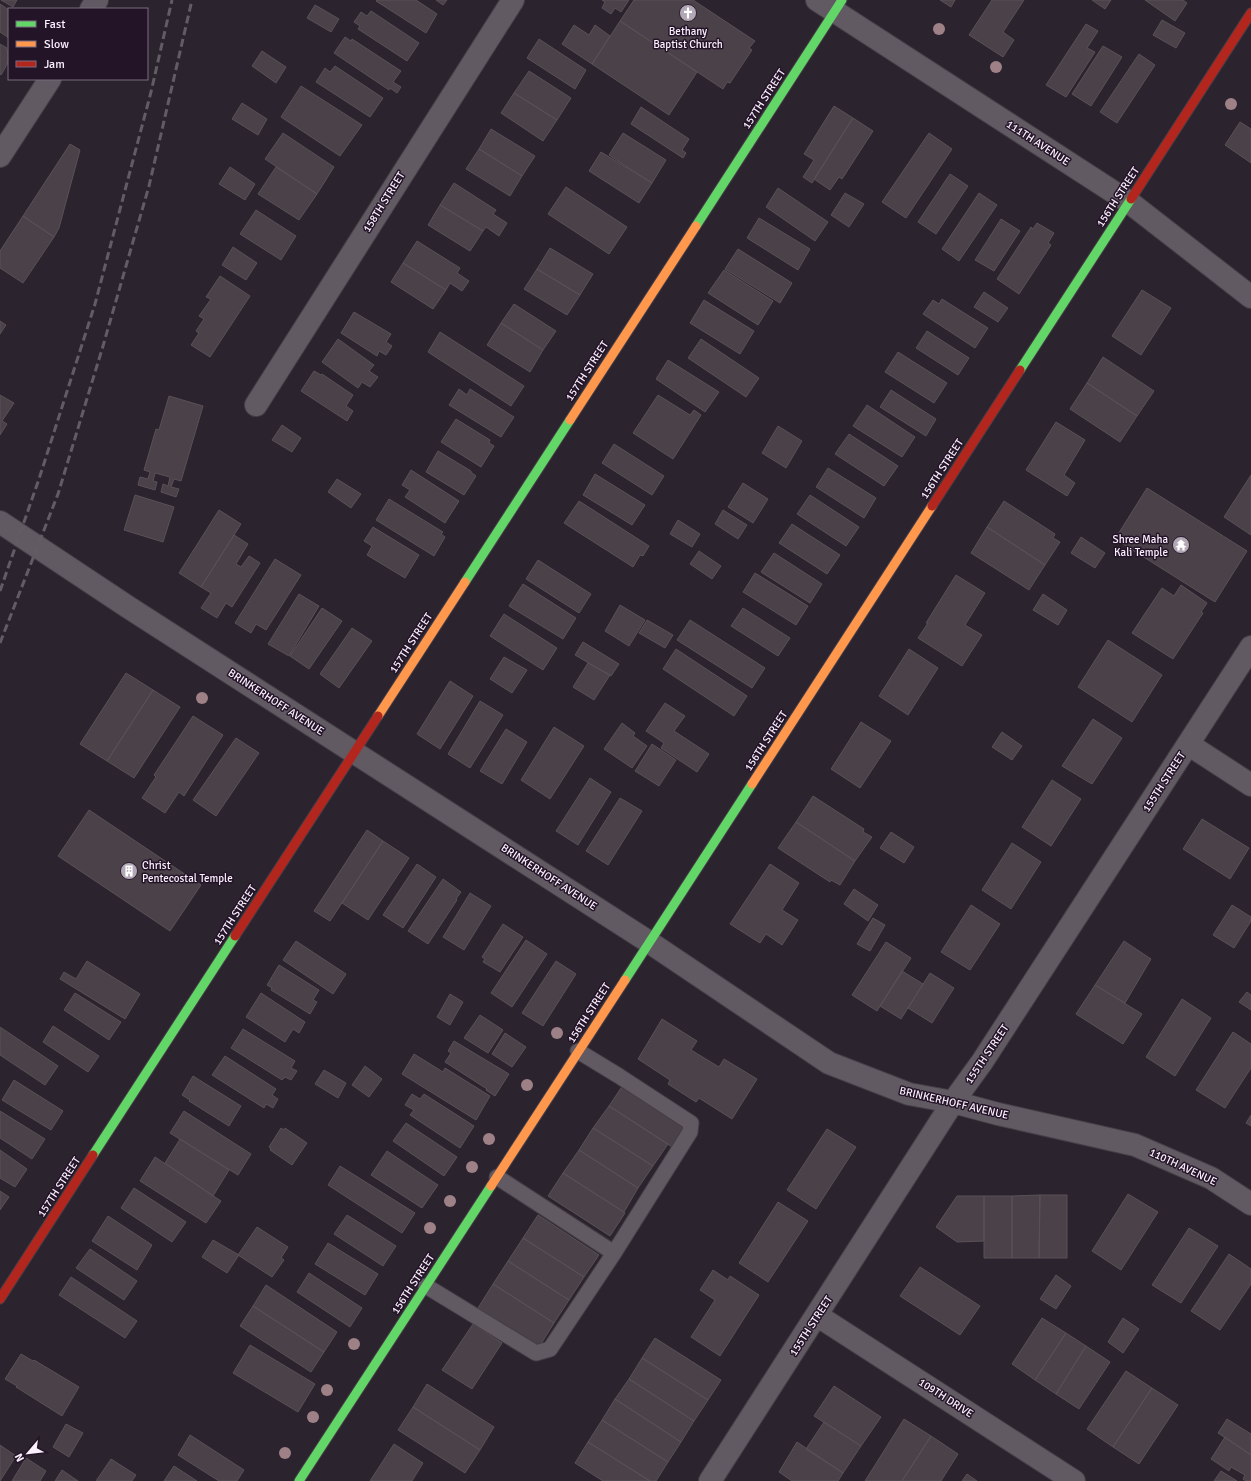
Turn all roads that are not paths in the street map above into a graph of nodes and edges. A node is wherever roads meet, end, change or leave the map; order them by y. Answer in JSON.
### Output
{"nodes":[{"id":1,"x":512,"y":0,"type":"edge"},
{"id":2,"x":832,"y":4,"type":"edge"},
{"id":3,"x":1251,"y":13,"type":"edge"},
{"id":4,"x":49,"y":80,"type":"edge"},
{"id":5,"x":0,"y":156,"type":"edge"},
{"id":6,"x":1129,"y":202,"type":"junction"},
{"id":7,"x":1251,"y":297,"type":"edge"},
{"id":8,"x":256,"y":405,"type":"dead end"},
{"id":9,"x":0,"y":522,"type":"edge"},
{"id":10,"x":1251,"y":647,"type":"edge"},
{"id":11,"x":1188,"y":744,"type":"junction"},
{"id":12,"x":355,"y":752,"type":"junction"},
{"id":13,"x":1251,"y":785,"type":"edge"},
{"id":14,"x":649,"y":942,"type":"junction"},
{"id":15,"x":578,"y":1051,"type":"junction"},
{"id":16,"x":953,"y":1102,"type":"junction"},
{"id":17,"x":1135,"y":1144,"type":"joint"},
{"id":18,"x":497,"y":1177,"type":"junction"},
{"id":19,"x":1251,"y":1204,"type":"edge"},
{"id":20,"x":614,"y":1253,"type":"junction"},
{"id":21,"x":426,"y":1286,"type":"junction"},
{"id":22,"x":0,"y":1299,"type":"edge"},
{"id":23,"x":818,"y":1316,"type":"junction"},
{"id":24,"x":299,"y":1481,"type":"edge"},
{"id":25,"x":710,"y":1481,"type":"edge"},
{"id":26,"x":1074,"y":1481,"type":"edge"}],
"edges":[{"from":1,"to":8,"type":"street","name":"158TH STREET"},
{"from":2,"to":6,"type":"street","name":"111TH AVENUE"},
{"from":2,"to":12,"type":"street","name":"157TH STREET"},
{"from":3,"to":6,"type":"street","name":"156TH STREET"},
{"from":4,"to":5,"type":"street"},
{"from":6,"to":7,"type":"street","name":"111TH AVENUE"},
{"from":6,"to":14,"type":"street","name":"156TH STREET"},
{"from":9,"to":12,"type":"street","name":"BRINKERHOFF AVENUE"},
{"from":10,"to":11,"type":"street","name":"155TH STREET"},
{"from":11,"to":13,"type":"street"},
{"from":11,"to":16,"type":"street","name":"155TH STREET"},
{"from":12,"to":14,"type":"street","name":"BRINKERHOFF AVENUE"},
{"from":12,"to":22,"type":"street","name":"157TH STREET"},
{"from":14,"to":15,"type":"street","name":"156TH STREET"},
{"from":14,"to":16,"type":"street","name":"BRINKERHOFF AVENUE"},
{"from":15,"to":18,"type":"street","name":"156TH STREET"},
{"from":15,"to":20,"type":"lane"},
{"from":16,"to":17,"type":"street","name":"BRINKERHOFF AVENUE"},
{"from":16,"to":23,"type":"street","name":"155TH STREET"},
{"from":17,"to":19,"type":"street","name":"110TH AVENUE"},
{"from":18,"to":20,"type":"lane"},
{"from":18,"to":21,"type":"street","name":"156TH STREET"},
{"from":20,"to":21,"type":"lane"},
{"from":21,"to":24,"type":"street","name":"156TH STREET"},
{"from":23,"to":25,"type":"street","name":"155TH STREET"},
{"from":23,"to":26,"type":"street","name":"109TH DRIVE"}]}
